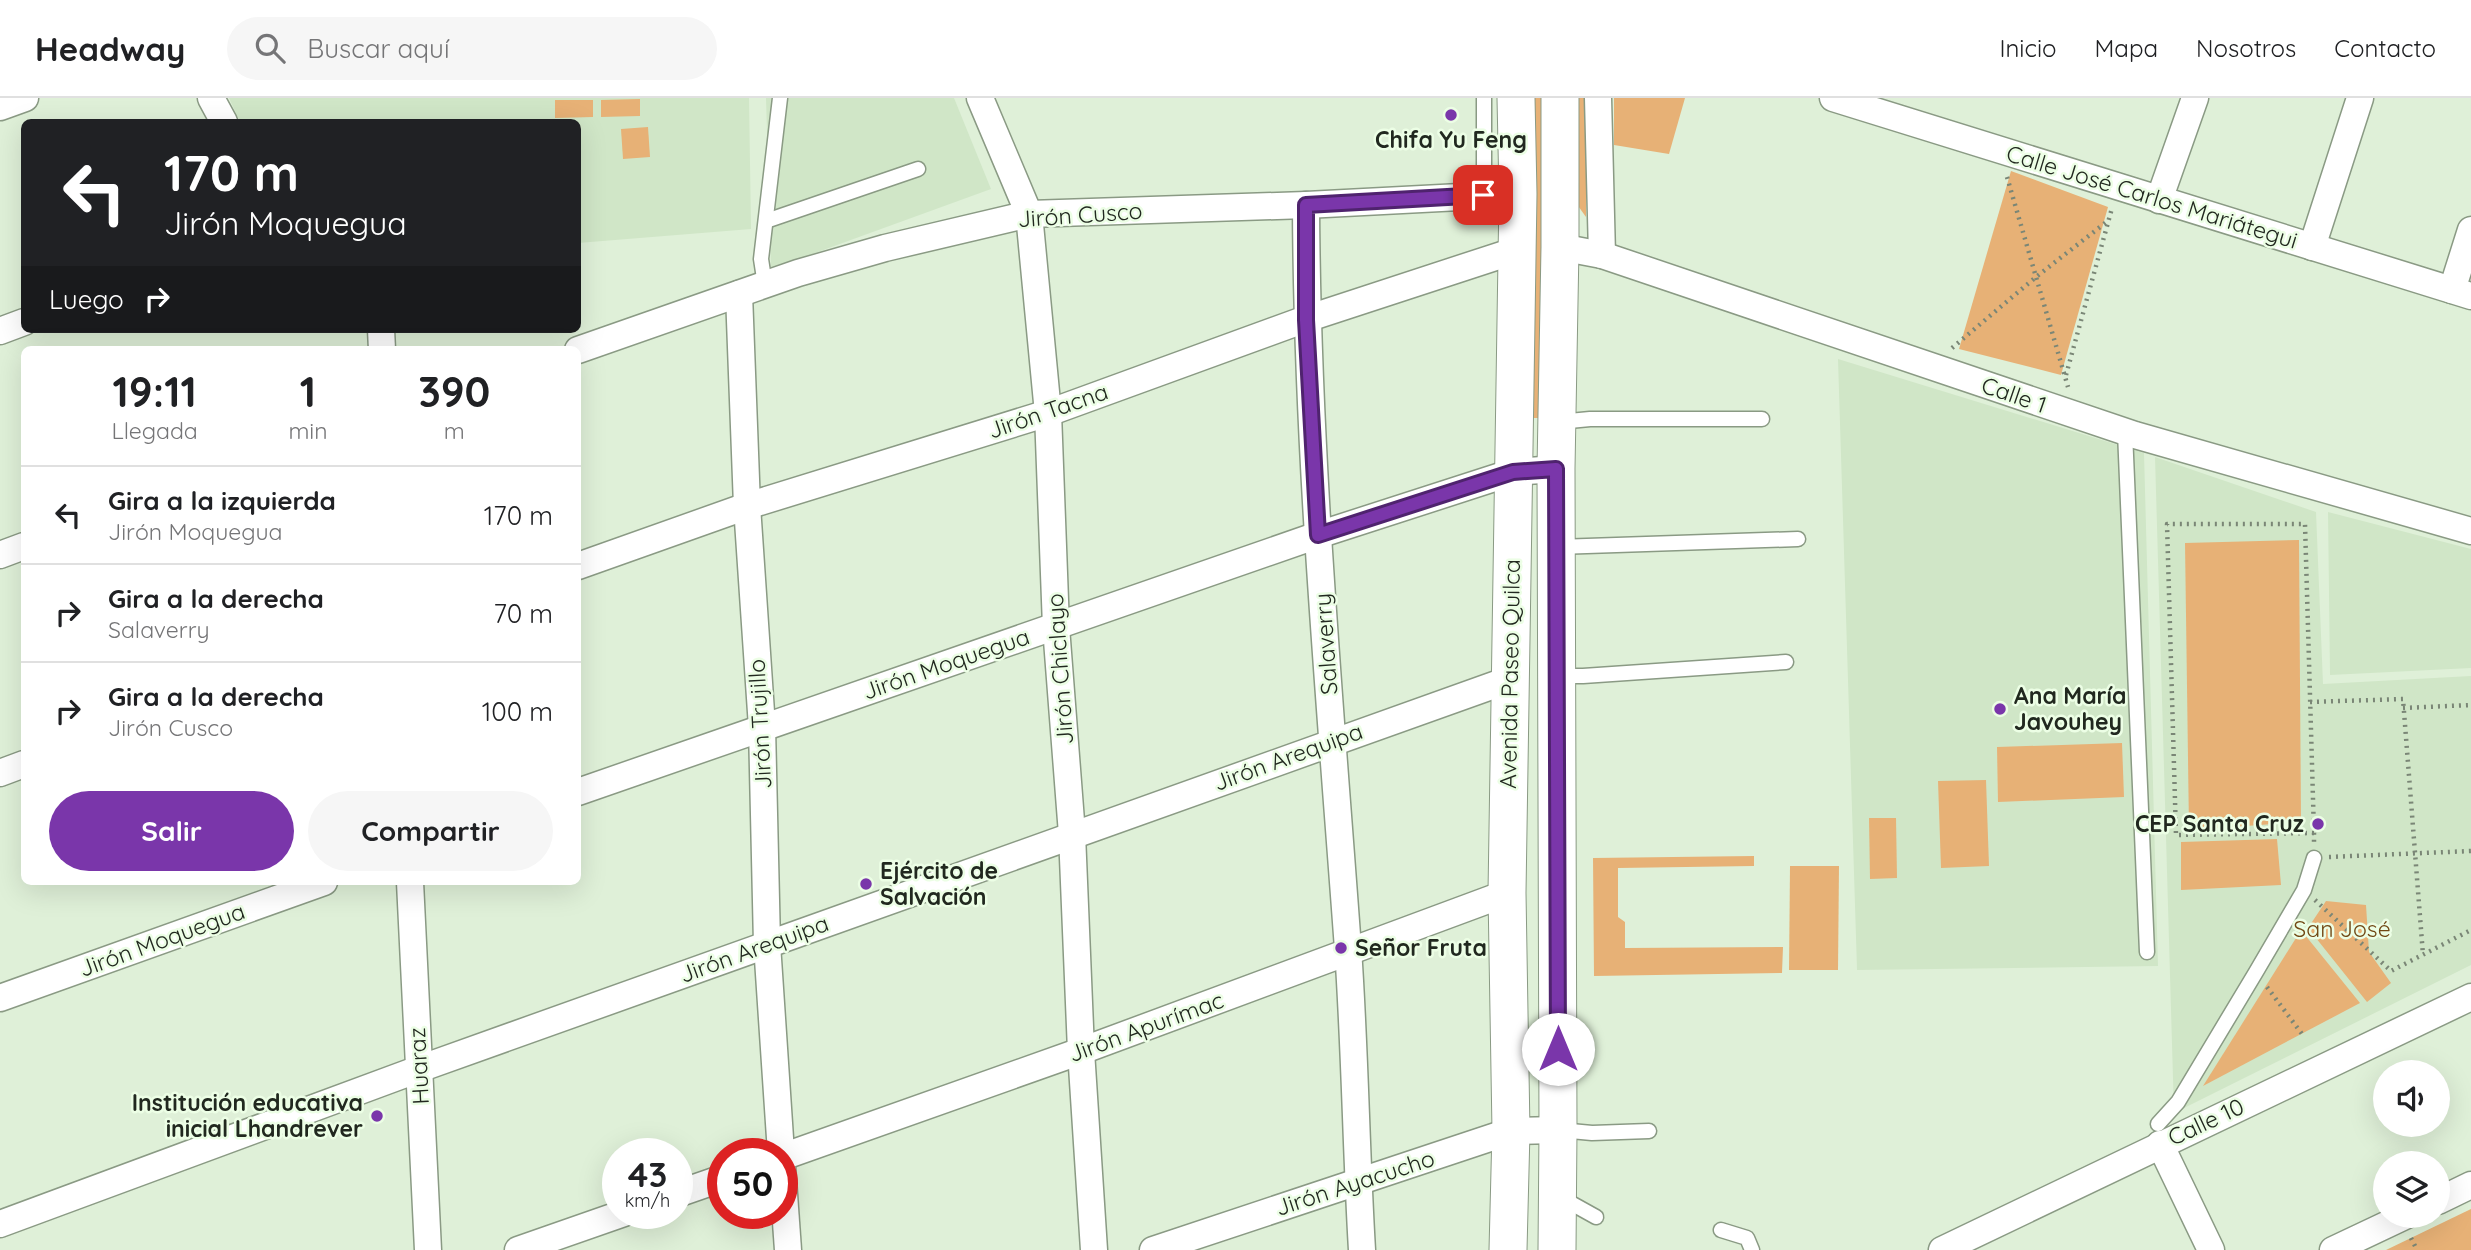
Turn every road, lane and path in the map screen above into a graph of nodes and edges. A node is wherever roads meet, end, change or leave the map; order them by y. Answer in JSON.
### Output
{"nodes":[{"id":1,"x":25,"y":98,"type":"edge"},
{"id":2,"x":211,"y":98,"type":"edge"},
{"id":3,"x":780,"y":98,"type":"edge"},
{"id":4,"x":980,"y":98,"type":"edge"},
{"id":5,"x":1484,"y":98,"type":"edge"},
{"id":6,"x":1516,"y":98,"type":"edge"},
{"id":7,"x":1560,"y":98,"type":"edge"},
{"id":8,"x":1598,"y":98,"type":"edge"},
{"id":9,"x":1833,"y":98,"type":"edge"},
{"id":10,"x":2195,"y":98,"type":"edge"},
{"id":11,"x":2360,"y":98,"type":"edge"},
{"id":12,"x":0,"y":107,"type":"edge"},
{"id":13,"x":222,"y":119,"type":"edge"},
{"id":14,"x":1998,"y":150,"type":"junction"},
{"id":15,"x":918,"y":169,"type":"dead end"},
{"id":16,"x":2118,"y":187,"type":"junction"},
{"id":17,"x":1501,"y":194,"type":"junction"},
{"id":18,"x":2159,"y":200,"type":"junction"},
{"id":19,"x":1306,"y":205,"type":"junction"},
{"id":20,"x":1029,"y":214,"type":"junction"},
{"id":21,"x":2109,"y":220,"type":"junction"},
{"id":22,"x":766,"y":221,"type":"junction"},
{"id":23,"x":2471,"y":230,"type":"edge"},
{"id":24,"x":1560,"y":247,"type":"junction"},
{"id":25,"x":2312,"y":247,"type":"junction"},
{"id":26,"x":1517,"y":250,"type":"junction"},
{"id":27,"x":1601,"y":255,"type":"junction"},
{"id":28,"x":2036,"y":276,"type":"junction"},
{"id":29,"x":765,"y":285,"type":"junction"},
{"id":30,"x":2461,"y":293,"type":"edge"},
{"id":31,"x":739,"y":294,"type":"junction"},
{"id":32,"x":1306,"y":320,"type":"junction"},
{"id":33,"x":21,"y":323,"type":"edge"},
{"id":34,"x":0,"y":331,"type":"edge"},
{"id":35,"x":581,"y":349,"type":"edge"},
{"id":36,"x":1931,"y":366,"type":"junction"},
{"id":37,"x":2066,"y":378,"type":"junction"},
{"id":38,"x":1048,"y":413,"type":"junction"},
{"id":39,"x":2077,"y":416,"type":"junction"},
{"id":40,"x":1762,"y":419,"type":"dead end"},
{"id":41,"x":1558,"y":422,"type":"junction"},
{"id":42,"x":2125,"y":432,"type":"junction"},
{"id":43,"x":1556,"y":469,"type":"junction"},
{"id":44,"x":1513,"y":472,"type":"junction"},
{"id":45,"x":747,"y":506,"type":"junction"},
{"id":46,"x":2471,"y":531,"type":"edge"},
{"id":47,"x":1318,"y":535,"type":"junction"},
{"id":48,"x":1798,"y":540,"type":"dead end"},
{"id":49,"x":21,"y":547,"type":"edge"},
{"id":50,"x":1556,"y":547,"type":"junction"},
{"id":51,"x":0,"y":555,"type":"edge"},
{"id":52,"x":581,"y":565,"type":"edge"},
{"id":53,"x":1056,"y":627,"type":"junction"},
{"id":54,"x":1786,"y":662,"type":"dead end"},
{"id":55,"x":1557,"y":676,"type":"junction"},
{"id":56,"x":1510,"y":679,"type":"junction"},
{"id":57,"x":2310,"y":702,"type":"junction"},
{"id":58,"x":2471,"y":705,"type":"edge"},
{"id":59,"x":2403,"y":708,"type":"junction"},
{"id":60,"x":762,"y":727,"type":"junction"},
{"id":61,"x":1333,"y":741,"type":"junction"},
{"id":62,"x":21,"y":765,"type":"edge"},
{"id":63,"x":0,"y":773,"type":"edge"},
{"id":64,"x":581,"y":791,"type":"edge"},
{"id":65,"x":2314,"y":833,"type":"junction"},
{"id":66,"x":1072,"y":834,"type":"junction"},
{"id":67,"x":2471,"y":851,"type":"edge"},
{"id":68,"x":2413,"y":853,"type":"junction"},
{"id":69,"x":2314,"y":858,"type":"junction"},
{"id":70,"x":316,"y":885,"type":"edge"},
{"id":71,"x":410,"y":885,"type":"edge"},
{"id":72,"x":2304,"y":890,"type":"junction"},
{"id":73,"x":1507,"y":893,"type":"junction"},
{"id":74,"x":2471,"y":930,"type":"edge"},
{"id":75,"x":767,"y":944,"type":"junction"},
{"id":76,"x":2147,"y":951,"type":"dead end"},
{"id":77,"x":1348,"y":954,"type":"junction"},
{"id":78,"x":2423,"y":955,"type":"junction"},
{"id":79,"x":2256,"y":972,"type":"junction"},
{"id":80,"x":2471,"y":996,"type":"edge"},
{"id":81,"x":0,"y":998,"type":"edge"},
{"id":82,"x":2302,"y":1034,"type":"dead end"},
{"id":83,"x":1081,"y":1051,"type":"junction"},
{"id":84,"x":419,"y":1069,"type":"junction"},
{"id":85,"x":1558,"y":1130,"type":"junction"},
{"id":86,"x":1649,"y":1130,"type":"dead end"},
{"id":87,"x":1511,"y":1131,"type":"junction"},
{"id":88,"x":2159,"y":1134,"type":"junction"},
{"id":89,"x":781,"y":1138,"type":"edge"},
{"id":90,"x":798,"y":1149,"type":"edge"},
{"id":91,"x":1358,"y":1182,"type":"junction"},
{"id":92,"x":2471,"y":1185,"type":"edge"},
{"id":93,"x":1557,"y":1195,"type":"junction"},
{"id":94,"x":2450,"y":1195,"type":"edge"},
{"id":95,"x":1596,"y":1217,"type":"dead end"},
{"id":96,"x":602,"y":1221,"type":"edge"},
{"id":97,"x":0,"y":1224,"type":"edge"},
{"id":98,"x":2380,"y":1228,"type":"edge"},
{"id":99,"x":787,"y":1229,"type":"edge"},
{"id":100,"x":1721,"y":1230,"type":"dead end"},
{"id":101,"x":428,"y":1250,"type":"edge"},
{"id":102,"x":518,"y":1250,"type":"edge"},
{"id":103,"x":789,"y":1250,"type":"edge"},
{"id":104,"x":1094,"y":1250,"type":"edge"},
{"id":105,"x":1153,"y":1250,"type":"edge"},
{"id":106,"x":1362,"y":1250,"type":"edge"},
{"id":107,"x":1508,"y":1250,"type":"edge"},
{"id":108,"x":1557,"y":1250,"type":"edge"},
{"id":109,"x":1752,"y":1250,"type":"edge"},
{"id":110,"x":1942,"y":1250,"type":"edge"},
{"id":111,"x":2211,"y":1250,"type":"edge"},
{"id":112,"x":2333,"y":1250,"type":"edge"}],
"edges":[{"from":1,"to":12,"type":"street"},
{"from":2,"to":13,"type":"street"},
{"from":3,"to":22,"type":"lane"},
{"from":4,"to":20,"type":"street","name":"Jirón Chiclayo"},
{"from":5,"to":17,"type":"lane"},
{"from":6,"to":17,"type":"main road","name":"Avenida Paseo Quilca"},
{"from":7,"to":24,"type":"main road","name":"Avenida Paseo Quilca"},
{"from":8,"to":27,"type":"street"},
{"from":9,"to":14,"type":"street","name":"Calle José Carlos Mariátegui"},
{"from":10,"to":18,"type":"street"},
{"from":11,"to":25,"type":"street"},
{"from":14,"to":16,"type":"street","name":"Calle José Carlos Mariátegui"},
{"from":14,"to":28,"type":"path"},
{"from":15,"to":22,"type":"lane"},
{"from":16,"to":18,"type":"street","name":"Calle José Carlos Mariátegui"},
{"from":16,"to":21,"type":"path"},
{"from":17,"to":19,"type":"street","name":"Jirón Cusco"},
{"from":17,"to":26,"type":"main road","name":"Avenida Paseo Quilca"},
{"from":18,"to":25,"type":"street","name":"Calle José Carlos Mariátegui"},
{"from":19,"to":20,"type":"street","name":"Jirón Cusco"},
{"from":19,"to":32,"type":"street","name":"Salaverry"},
{"from":20,"to":29,"type":"street","name":"Jirón Cusco"},
{"from":20,"to":38,"type":"street","name":"Jirón Chiclayo"},
{"from":21,"to":28,"type":"path"},
{"from":21,"to":37,"type":"path"},
{"from":22,"to":29,"type":"lane"},
{"from":23,"to":30,"type":"street"},
{"from":24,"to":27,"type":"street","name":"Calle 1"},
{"from":24,"to":41,"type":"main road","name":"Avenida Paseo Quilca"},
{"from":25,"to":30,"type":"street","name":"Calle José Carlos Mariátegui"},
{"from":26,"to":32,"type":"street","name":"Jirón Tacna"},
{"from":26,"to":44,"type":"main road","name":"Avenida Paseo Quilca"},
{"from":27,"to":36,"type":"street","name":"Calle 1"},
{"from":28,"to":36,"type":"path"},
{"from":28,"to":37,"type":"path"},
{"from":29,"to":31,"type":"street","name":"Jirón Cusco"},
{"from":31,"to":35,"type":"street","name":"Jirón Cusco"},
{"from":31,"to":45,"type":"street","name":"Jirón Trujillo"},
{"from":32,"to":38,"type":"street","name":"Jirón Tacna"},
{"from":32,"to":47,"type":"street","name":"Salaverry"},
{"from":33,"to":34,"type":"street"},
{"from":36,"to":39,"type":"street","name":"Calle 1"},
{"from":37,"to":39,"type":"path"},
{"from":38,"to":45,"type":"street","name":"Jirón Tacna"},
{"from":38,"to":53,"type":"street","name":"Jirón Chiclayo"},
{"from":39,"to":42,"type":"street","name":"Calle 1"},
{"from":40,"to":41,"type":"lane"},
{"from":41,"to":43,"type":"main road","name":"Avenida Paseo Quilca"},
{"from":42,"to":46,"type":"street","name":"Calle 1"},
{"from":42,"to":76,"type":"lane"},
{"from":43,"to":44,"type":"street","name":"Jirón Moquegua"},
{"from":43,"to":50,"type":"main road","name":"Avenida Paseo Quilca"},
{"from":44,"to":47,"type":"street","name":"Jirón Moquegua"},
{"from":44,"to":56,"type":"main road","name":"Avenida Paseo Quilca"},
{"from":45,"to":52,"type":"street","name":"Jirón Tacna"},
{"from":45,"to":60,"type":"street","name":"Jirón Trujillo"},
{"from":47,"to":53,"type":"street","name":"Jirón Moquegua"},
{"from":47,"to":61,"type":"street","name":"Salaverry"},
{"from":48,"to":50,"type":"lane"},
{"from":49,"to":51,"type":"street"},
{"from":50,"to":55,"type":"main road","name":"Avenida Paseo Quilca"},
{"from":53,"to":60,"type":"street","name":"Jirón Moquegua"},
{"from":53,"to":66,"type":"street","name":"Jirón Chiclayo"},
{"from":54,"to":55,"type":"lane"},
{"from":55,"to":85,"type":"main road","name":"Avenida Paseo Quilca"},
{"from":56,"to":61,"type":"street","name":"Jirón Arequipa"},
{"from":56,"to":73,"type":"main road","name":"Avenida Paseo Quilca"},
{"from":57,"to":59,"type":"path"},
{"from":57,"to":65,"type":"path"},
{"from":57,"to":65,"type":"path"},
{"from":58,"to":59,"type":"path"},
{"from":59,"to":68,"type":"path"},
{"from":60,"to":64,"type":"street","name":"Jirón Moquegua"},
{"from":60,"to":75,"type":"street","name":"Jirón Trujillo"},
{"from":61,"to":66,"type":"street","name":"Jirón Arequipa"},
{"from":61,"to":77,"type":"street","name":"Salaverry"},
{"from":62,"to":63,"type":"street"},
{"from":65,"to":69,"type":"path"},
{"from":66,"to":75,"type":"street","name":"Jirón Arequipa"},
{"from":66,"to":83,"type":"street","name":"Jirón Chiclayo"},
{"from":67,"to":68,"type":"path"},
{"from":68,"to":69,"type":"path"},
{"from":68,"to":78,"type":"path"},
{"from":69,"to":72,"type":"lane"},
{"from":70,"to":81,"type":"street","name":"Jirón Moquegua"},
{"from":71,"to":84,"type":"street","name":"Huaraz"},
{"from":72,"to":78,"type":"path"},
{"from":72,"to":79,"type":"lane"},
{"from":73,"to":77,"type":"street","name":"Jirón Apurímac"},
{"from":73,"to":87,"type":"main road","name":"Avenida Paseo Quilca"},
{"from":74,"to":78,"type":"path"},
{"from":75,"to":84,"type":"street","name":"Jirón Arequipa"},
{"from":75,"to":89,"type":"street","name":"Jirón Trujillo"},
{"from":77,"to":83,"type":"street","name":"Jirón Apurímac"},
{"from":77,"to":91,"type":"street","name":"Salaverry"},
{"from":79,"to":82,"type":"path"},
{"from":79,"to":88,"type":"lane"},
{"from":80,"to":88,"type":"street","name":"Calle 10"},
{"from":83,"to":90,"type":"street","name":"Jirón Apurímac"},
{"from":83,"to":104,"type":"street","name":"Jirón Chiclayo"},
{"from":84,"to":97,"type":"street","name":"Jirón Arequipa"},
{"from":84,"to":101,"type":"street","name":"Huaraz"},
{"from":85,"to":86,"type":"lane"},
{"from":85,"to":87,"type":"street","name":"Jirón Ayacucho"},
{"from":85,"to":93,"type":"main road","name":"Avenida Paseo Quilca"},
{"from":87,"to":91,"type":"street","name":"Jirón Ayacucho"},
{"from":87,"to":107,"type":"main road","name":"Avenida Paseo Quilca"},
{"from":88,"to":110,"type":"street","name":"Calle 10"},
{"from":88,"to":111,"type":"street"},
{"from":91,"to":105,"type":"street","name":"Jirón Ayacucho"},
{"from":91,"to":106,"type":"street","name":"Salaverry"},
{"from":92,"to":94,"type":"street"},
{"from":93,"to":95,"type":"lane"},
{"from":93,"to":108,"type":"main road","name":"Avenida Paseo Quilca"},
{"from":96,"to":102,"type":"street"},
{"from":98,"to":112,"type":"street"},
{"from":99,"to":103,"type":"street"},
{"from":100,"to":109,"type":"lane"}]}
